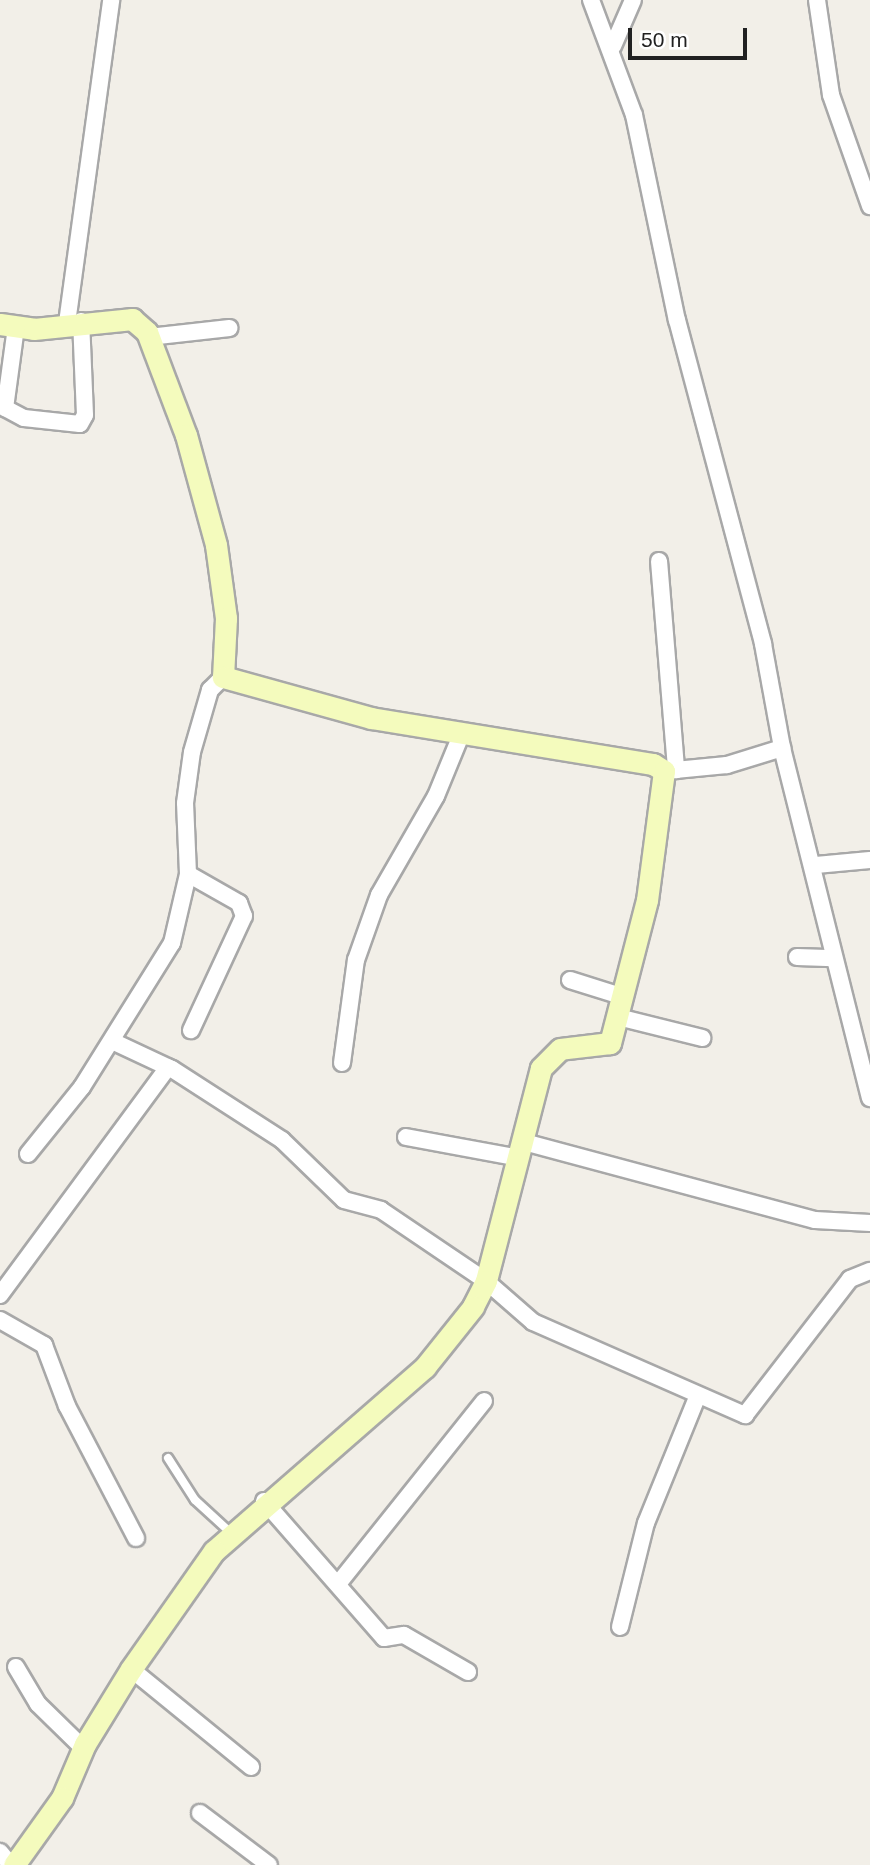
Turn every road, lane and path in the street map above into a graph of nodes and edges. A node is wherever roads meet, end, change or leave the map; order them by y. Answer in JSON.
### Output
{"nodes":[{"id":1,"x":111,"y":0,"type":"edge"},
{"id":2,"x":591,"y":0,"type":"edge"},
{"id":3,"x":633,"y":0,"type":"edge"},
{"id":4,"x":817,"y":0,"type":"edge"},
{"id":5,"x":613,"y":46,"type":"junction"},
{"id":6,"x":870,"y":206,"type":"edge"},
{"id":7,"x":74,"y":322,"type":"junction"},
{"id":8,"x":8,"y":326,"type":"edge"},
{"id":9,"x":229,"y":328,"type":"dead end"},
{"id":10,"x":149,"y":337,"type":"junction"},
{"id":11,"x":659,"y":561,"type":"dead end"},
{"id":12,"x":220,"y":679,"type":"junction"},
{"id":13,"x":461,"y":735,"type":"junction"},
{"id":14,"x":782,"y":748,"type":"junction"},
{"id":15,"x":670,"y":770,"type":"junction"},
{"id":16,"x":870,"y":860,"type":"edge"},
{"id":17,"x":816,"y":865,"type":"junction"},
{"id":18,"x":188,"y":866,"type":"junction"},
{"id":19,"x":797,"y":957,"type":"dead end"},
{"id":20,"x":834,"y":958,"type":"junction"},
{"id":21,"x":570,"y":980,"type":"dead end"},
{"id":22,"x":620,"y":1007,"type":"junction"},
{"id":23,"x":191,"y":1030,"type":"dead end"},
{"id":24,"x":702,"y":1038,"type":"dead end"},
{"id":25,"x":112,"y":1041,"type":"junction"},
{"id":26,"x":342,"y":1063,"type":"dead end"},
{"id":27,"x":168,"y":1067,"type":"junction"},
{"id":28,"x":870,"y":1098,"type":"edge"},
{"id":29,"x":405,"y":1137,"type":"dead end"},
{"id":30,"x":521,"y":1150,"type":"junction"},
{"id":31,"x":28,"y":1154,"type":"dead end"},
{"id":32,"x":870,"y":1223,"type":"edge"},
{"id":33,"x":870,"y":1271,"type":"edge"},
{"id":34,"x":486,"y":1281,"type":"junction"},
{"id":35,"x":0,"y":1295,"type":"edge"},
{"id":36,"x":0,"y":1320,"type":"edge"},
{"id":37,"x":698,"y":1395,"type":"junction"},
{"id":38,"x":484,"y":1401,"type":"dead end"},
{"id":39,"x":168,"y":1458,"type":"dead end"},
{"id":40,"x":264,"y":1501,"type":"junction"},
{"id":41,"x":231,"y":1533,"type":"junction"},
{"id":42,"x":136,"y":1538,"type":"dead end"},
{"id":43,"x":338,"y":1584,"type":"junction"},
{"id":44,"x":620,"y":1627,"type":"dead end"},
{"id":45,"x":16,"y":1667,"type":"dead end"},
{"id":46,"x":131,"y":1669,"type":"junction"},
{"id":47,"x":468,"y":1672,"type":"dead end"},
{"id":48,"x":83,"y":1748,"type":"junction"},
{"id":49,"x":251,"y":1767,"type":"dead end"},
{"id":50,"x":200,"y":1813,"type":"dead end"},
{"id":51,"x":0,"y":1852,"type":"edge"},
{"id":52,"x":12,"y":1865,"type":"edge"},
{"id":53,"x":269,"y":1865,"type":"edge"}],
"edges":[{"from":1,"to":7,"type":"street"},
{"from":2,"to":5,"type":"street"},
{"from":3,"to":5,"type":"street"},
{"from":4,"to":6,"type":"street"},
{"from":5,"to":14,"type":"street"},
{"from":7,"to":8,"type":"street"},
{"from":7,"to":8,"type":"street"},
{"from":7,"to":10,"type":"street"},
{"from":9,"to":10,"type":"street"},
{"from":10,"to":12,"type":"street"},
{"from":11,"to":15,"type":"street"},
{"from":12,"to":13,"type":"street"},
{"from":12,"to":18,"type":"street"},
{"from":13,"to":15,"type":"street"},
{"from":13,"to":26,"type":"street"},
{"from":14,"to":15,"type":"street"},
{"from":14,"to":17,"type":"street"},
{"from":15,"to":22,"type":"street"},
{"from":16,"to":17,"type":"street"},
{"from":17,"to":20,"type":"street"},
{"from":18,"to":23,"type":"street"},
{"from":18,"to":25,"type":"street"},
{"from":19,"to":20,"type":"street"},
{"from":20,"to":28,"type":"street"},
{"from":21,"to":22,"type":"street"},
{"from":22,"to":24,"type":"street"},
{"from":22,"to":30,"type":"street"},
{"from":25,"to":27,"type":"street"},
{"from":25,"to":31,"type":"street"},
{"from":27,"to":34,"type":"street"},
{"from":27,"to":35,"type":"street"},
{"from":29,"to":30,"type":"street"},
{"from":30,"to":32,"type":"street"},
{"from":30,"to":34,"type":"street"},
{"from":33,"to":37,"type":"street"},
{"from":34,"to":37,"type":"street"},
{"from":34,"to":40,"type":"street"},
{"from":36,"to":42,"type":"street"},
{"from":37,"to":44,"type":"street"},
{"from":38,"to":43,"type":"street"},
{"from":39,"to":41,"type":"lane"},
{"from":40,"to":41,"type":"street"},
{"from":40,"to":43,"type":"street"},
{"from":41,"to":46,"type":"street"},
{"from":43,"to":47,"type":"street"},
{"from":45,"to":48,"type":"street"},
{"from":46,"to":48,"type":"street"},
{"from":46,"to":49,"type":"street"},
{"from":48,"to":52,"type":"street"},
{"from":50,"to":53,"type":"street"},
{"from":51,"to":52,"type":"street"}]}
